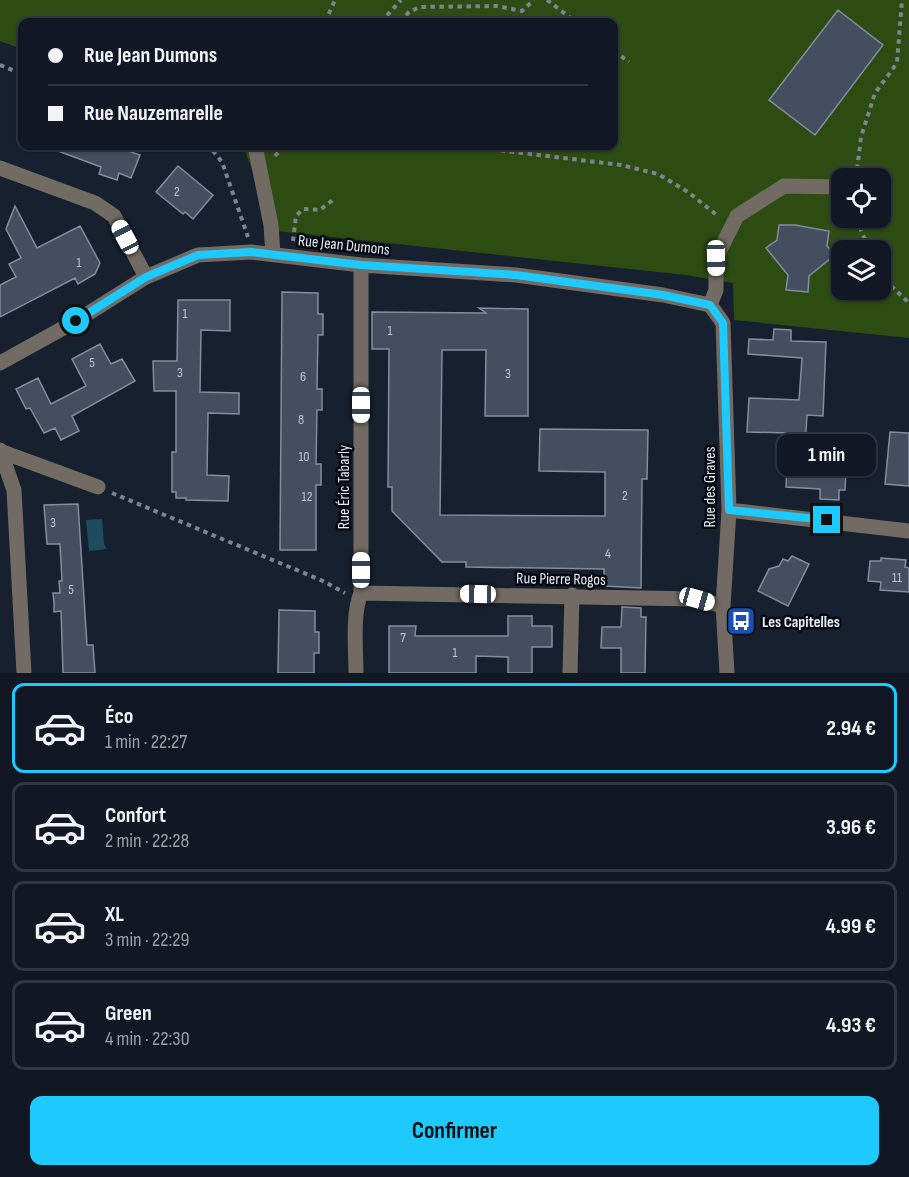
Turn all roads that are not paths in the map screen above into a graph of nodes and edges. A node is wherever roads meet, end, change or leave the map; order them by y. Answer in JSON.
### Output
{"nodes":[{"id":1,"x":256,"y":150,"type":"edge"},
{"id":2,"x":0,"y":168,"type":"edge"},
{"id":3,"x":831,"y":187,"type":"edge"},
{"id":4,"x":273,"y":254,"type":"junction"},
{"id":5,"x":361,"y":265,"type":"junction"},
{"id":6,"x":146,"y":277,"type":"junction"},
{"id":7,"x":710,"y":305,"type":"junction"},
{"id":8,"x":0,"y":363,"type":"edge"},
{"id":9,"x":0,"y":451,"type":"edge"},
{"id":10,"x":98,"y":487,"type":"road end"},
{"id":11,"x":729,"y":510,"type":"junction"},
{"id":12,"x":909,"y":531,"type":"edge"},
{"id":13,"x":359,"y":596,"type":"junction"},
{"id":14,"x":572,"y":596,"type":"junction"},
{"id":15,"x":723,"y":606,"type":"junction"},
{"id":16,"x":24,"y":673,"type":"edge"},
{"id":17,"x":356,"y":673,"type":"edge"},
{"id":18,"x":570,"y":673,"type":"edge"},
{"id":19,"x":727,"y":673,"type":"edge"}],
"edges":[{"from":1,"to":4,"type":"street"},
{"from":2,"to":6,"type":"street"},
{"from":3,"to":7,"type":"street"},
{"from":4,"to":5,"type":"street","name":"Rue Jean Dumons"},
{"from":4,"to":6,"type":"street","name":"Rue Jean Dumons"},
{"from":5,"to":7,"type":"street","name":"Rue Jean Dumons"},
{"from":5,"to":13,"type":"street","name":"Rue Éric Tabarly"},
{"from":6,"to":8,"type":"street","name":"Rue Jean Dumons"},
{"from":7,"to":11,"type":"street","name":"Rue des Graves"},
{"from":9,"to":10,"type":"street"},
{"from":9,"to":16,"type":"street"},
{"from":11,"to":12,"type":"street"},
{"from":11,"to":15,"type":"street","name":"Rue des Graves"},
{"from":13,"to":14,"type":"street","name":"Rue Pierre Rogos"},
{"from":13,"to":17,"type":"street","name":"Rue Éric Tabarly"},
{"from":14,"to":15,"type":"street","name":"Rue Pierre Rogos"},
{"from":14,"to":18,"type":"street"},
{"from":15,"to":19,"type":"street","name":"Rue des Graves"}]}
